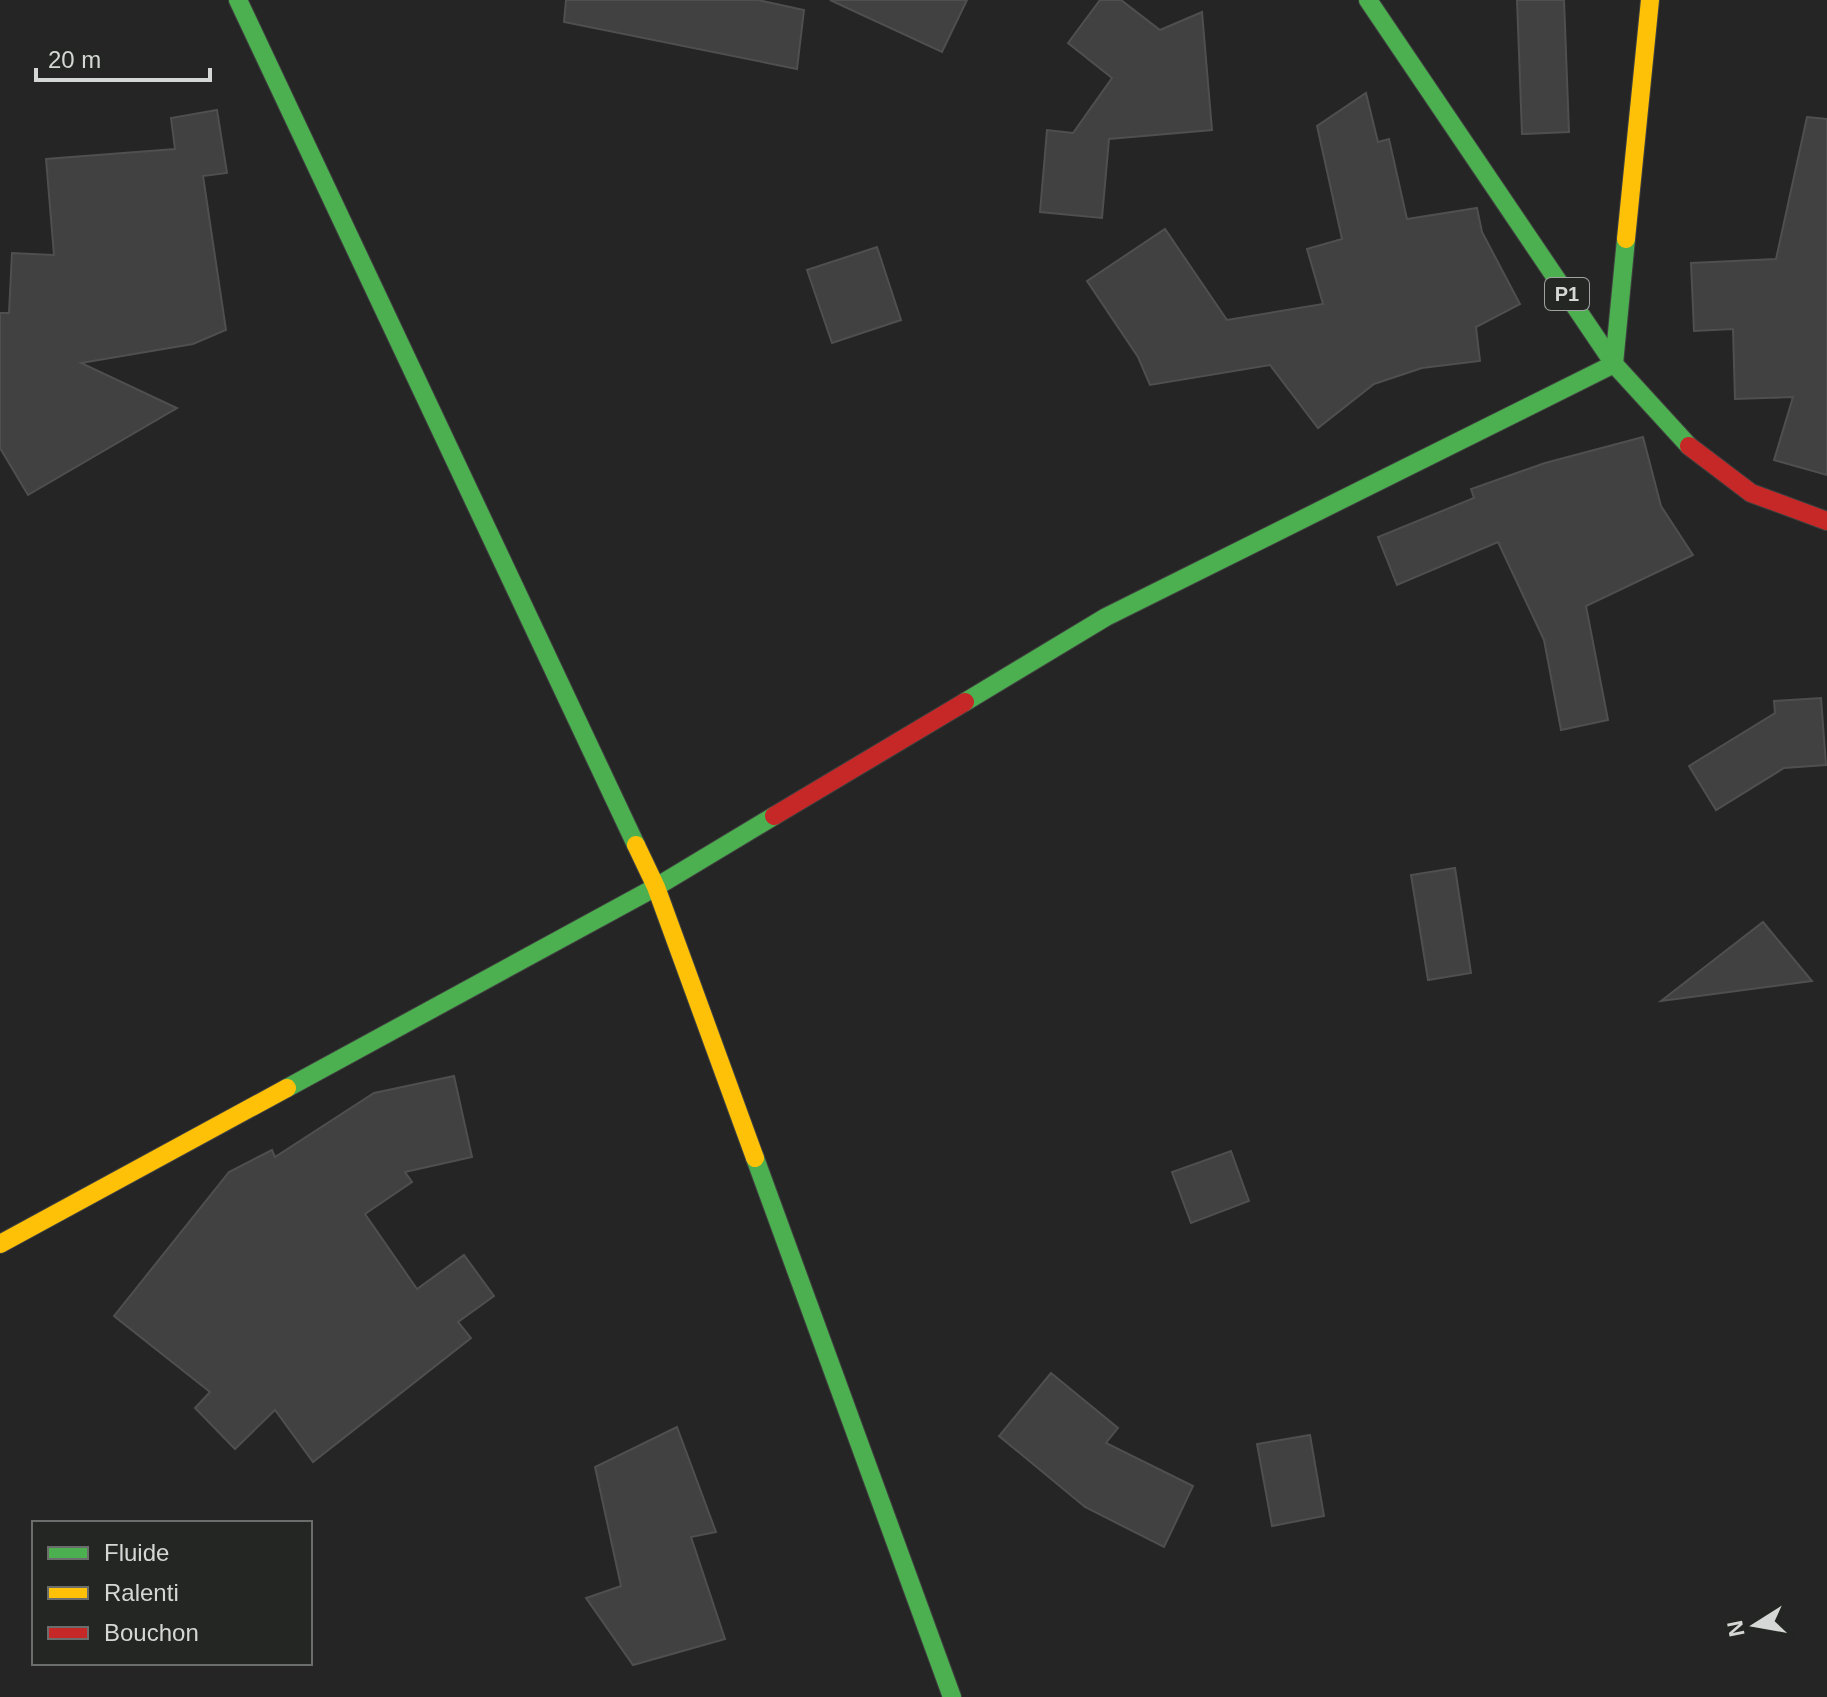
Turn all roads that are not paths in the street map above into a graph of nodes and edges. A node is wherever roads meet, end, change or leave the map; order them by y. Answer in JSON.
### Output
{"nodes":[{"id":1,"x":238,"y":0,"type":"edge"},
{"id":2,"x":1368,"y":0,"type":"edge"},
{"id":3,"x":1650,"y":0,"type":"edge"},
{"id":4,"x":1614,"y":364,"type":"junction"},
{"id":5,"x":1827,"y":521,"type":"edge"},
{"id":6,"x":656,"y":887,"type":"junction"},
{"id":7,"x":0,"y":1244,"type":"edge"},
{"id":8,"x":952,"y":1697,"type":"edge"}],
"edges":[{"from":1,"to":6,"type":"street"},
{"from":2,"to":4,"type":"street","number":"P1"},
{"from":3,"to":4,"type":"street"},
{"from":4,"to":5,"type":"street","number":"P1"},
{"from":4,"to":6,"type":"street"},
{"from":6,"to":7,"type":"street"},
{"from":6,"to":8,"type":"street"}]}
